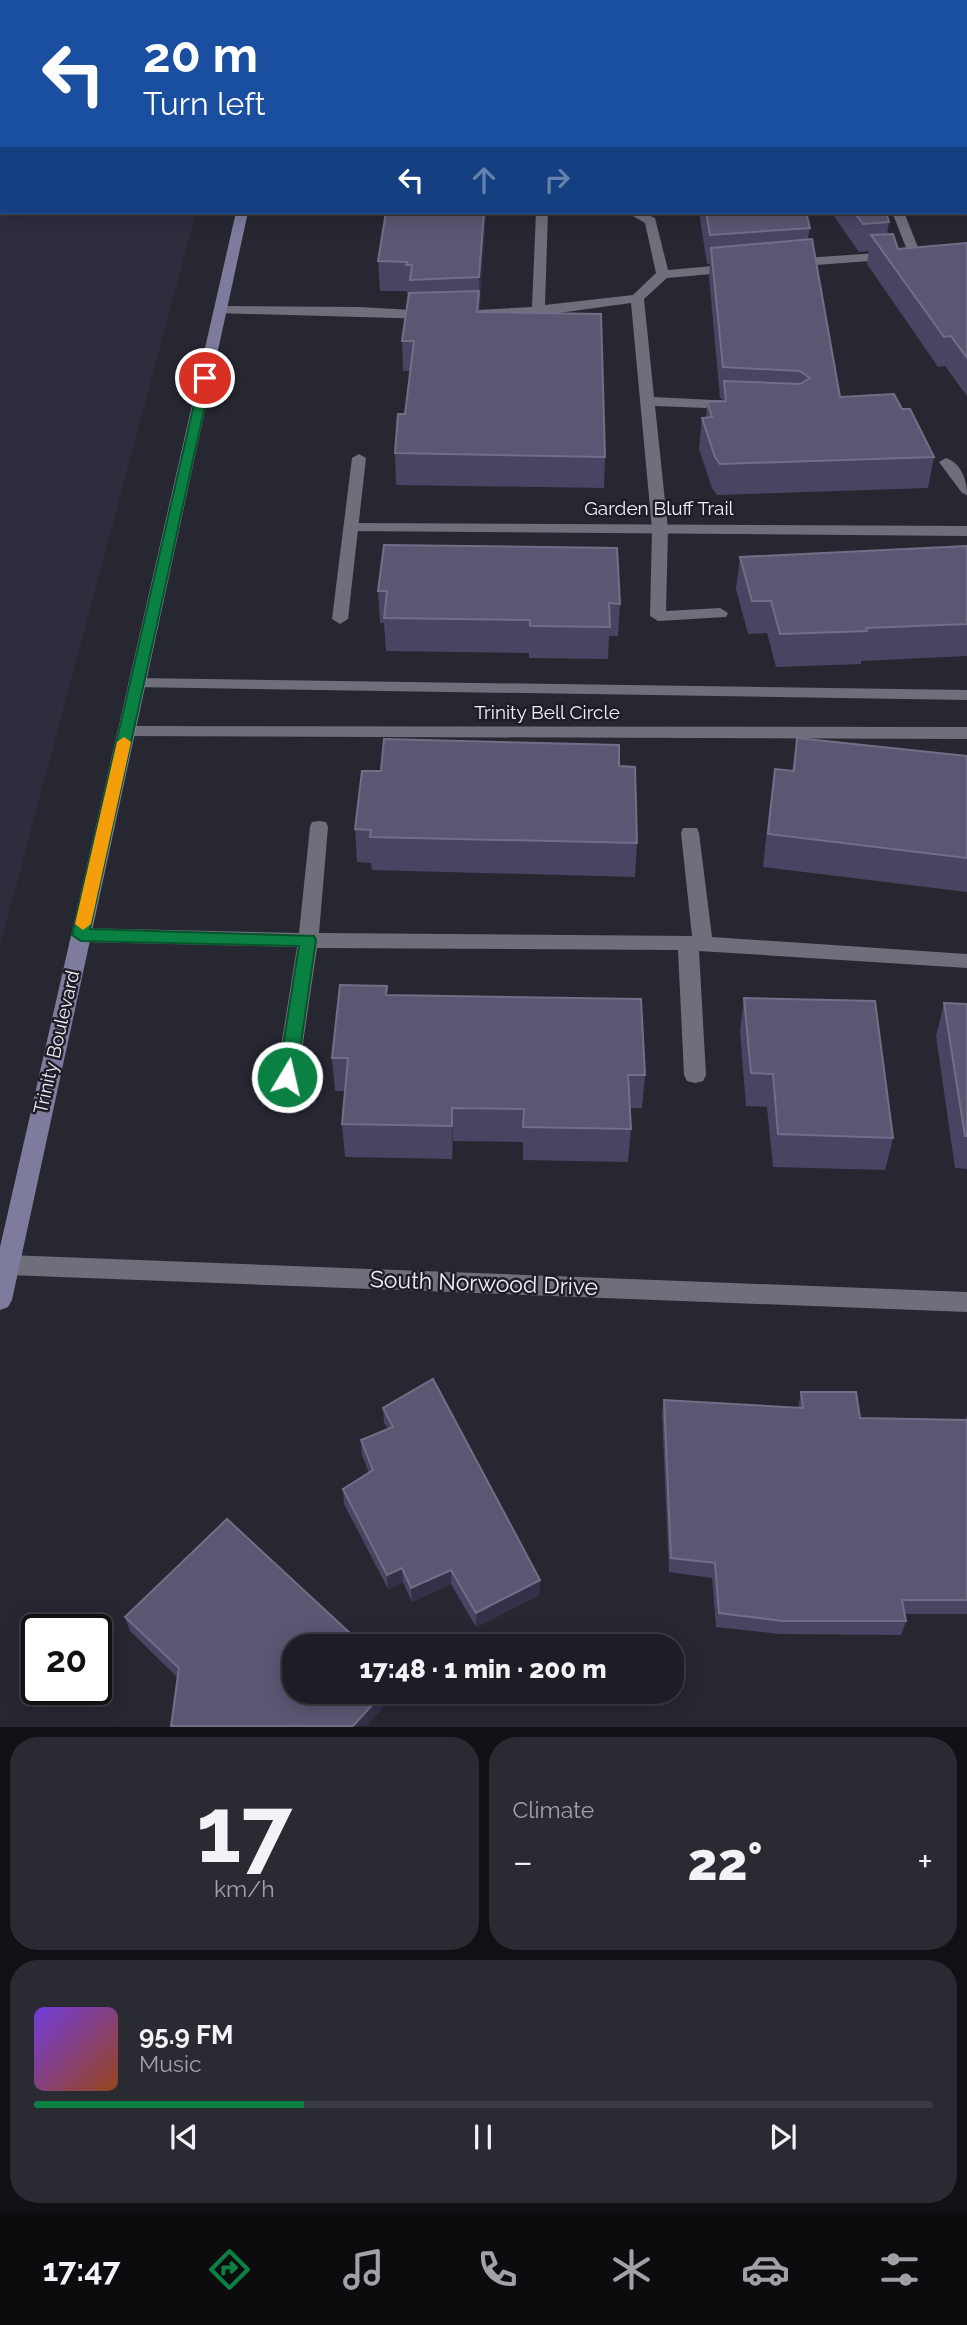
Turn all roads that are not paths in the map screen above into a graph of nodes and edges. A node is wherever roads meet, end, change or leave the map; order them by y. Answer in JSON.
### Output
{"nodes":[{"id":1,"x":242,"y":214,"type":"edge"},
{"id":2,"x":542,"y":214,"type":"edge"},
{"id":3,"x":636,"y":214,"type":"edge"},
{"id":4,"x":899,"y":214,"type":"edge"},
{"id":5,"x":779,"y":264,"type":"edge"},
{"id":6,"x":754,"y":266,"type":"edge"},
{"id":7,"x":663,"y":274,"type":"junction"},
{"id":8,"x":637,"y":298,"type":"junction"},
{"id":9,"x":220,"y":310,"type":"junction"},
{"id":10,"x":538,"y":310,"type":"junction"},
{"id":11,"x":464,"y":314,"type":"edge"},
{"id":12,"x":439,"y":315,"type":"edge"},
{"id":13,"x":647,"y":401,"type":"junction"},
{"id":14,"x":741,"y":406,"type":"edge"},
{"id":15,"x":359,"y":458,"type":"dead end"},
{"id":16,"x":946,"y":462,"type":"dead end"},
{"id":17,"x":967,"y":490,"type":"edge"},
{"id":18,"x":351,"y":528,"type":"junction"},
{"id":19,"x":660,"y":529,"type":"junction"},
{"id":20,"x":967,"y":531,"type":"edge"},
{"id":21,"x":720,"y":613,"type":"dead end"},
{"id":22,"x":341,"y":620,"type":"dead end"},
{"id":23,"x":137,"y":683,"type":"junction"},
{"id":24,"x":967,"y":695,"type":"edge"},
{"id":25,"x":126,"y":732,"type":"junction"},
{"id":26,"x":967,"y":733,"type":"edge"},
{"id":27,"x":319,"y":827,"type":"dead end"},
{"id":28,"x":690,"y":833,"type":"dead end"},
{"id":29,"x":81,"y":935,"type":"junction"},
{"id":30,"x":308,"y":940,"type":"junction"},
{"id":31,"x":696,"y":944,"type":"junction"},
{"id":32,"x":967,"y":961,"type":"edge"},
{"id":33,"x":695,"y":1075,"type":"dead end"},
{"id":34,"x":287,"y":1077,"type":"dead end"},
{"id":35,"x":4,"y":1265,"type":"edge"},
{"id":36,"x":0,"y":1300,"type":"edge"},
{"id":37,"x":967,"y":1301,"type":"edge"}],
"edges":[{"from":1,"to":9,"type":"main road","name":"Trinity Boulevard"},
{"from":2,"to":10,"type":"street"},
{"from":3,"to":7,"type":"street"},
{"from":4,"to":5,"type":"street"},
{"from":6,"to":7,"type":"street"},
{"from":7,"to":8,"type":"street"},
{"from":8,"to":10,"type":"street"},
{"from":8,"to":13,"type":"street"},
{"from":9,"to":12,"type":"street"},
{"from":9,"to":23,"type":"main road","name":"Trinity Boulevard"},
{"from":10,"to":11,"type":"street"},
{"from":13,"to":14,"type":"street"},
{"from":13,"to":19,"type":"street"},
{"from":15,"to":18,"type":"street"},
{"from":16,"to":17,"type":"street"},
{"from":18,"to":19,"type":"street","name":"Garden Bluff Trail"},
{"from":18,"to":22,"type":"street"},
{"from":19,"to":20,"type":"street","name":"Garden Bluff Trail"},
{"from":19,"to":21,"type":"street"},
{"from":23,"to":24,"type":"street","name":"Trinity Bell Circle"},
{"from":23,"to":25,"type":"main road","name":"Trinity Boulevard"},
{"from":25,"to":26,"type":"street","name":"Trinity Bell Circle"},
{"from":25,"to":29,"type":"main road","name":"Trinity Boulevard"},
{"from":27,"to":30,"type":"street"},
{"from":28,"to":31,"type":"street"},
{"from":29,"to":30,"type":"street"},
{"from":29,"to":35,"type":"main road","name":"Trinity Boulevard"},
{"from":30,"to":31,"type":"street"},
{"from":30,"to":34,"type":"street"},
{"from":31,"to":32,"type":"street"},
{"from":31,"to":33,"type":"street"},
{"from":35,"to":36,"type":"main road","name":"Trinity Boulevard"},
{"from":35,"to":37,"type":"street","name":"South Norwood Drive"}]}
